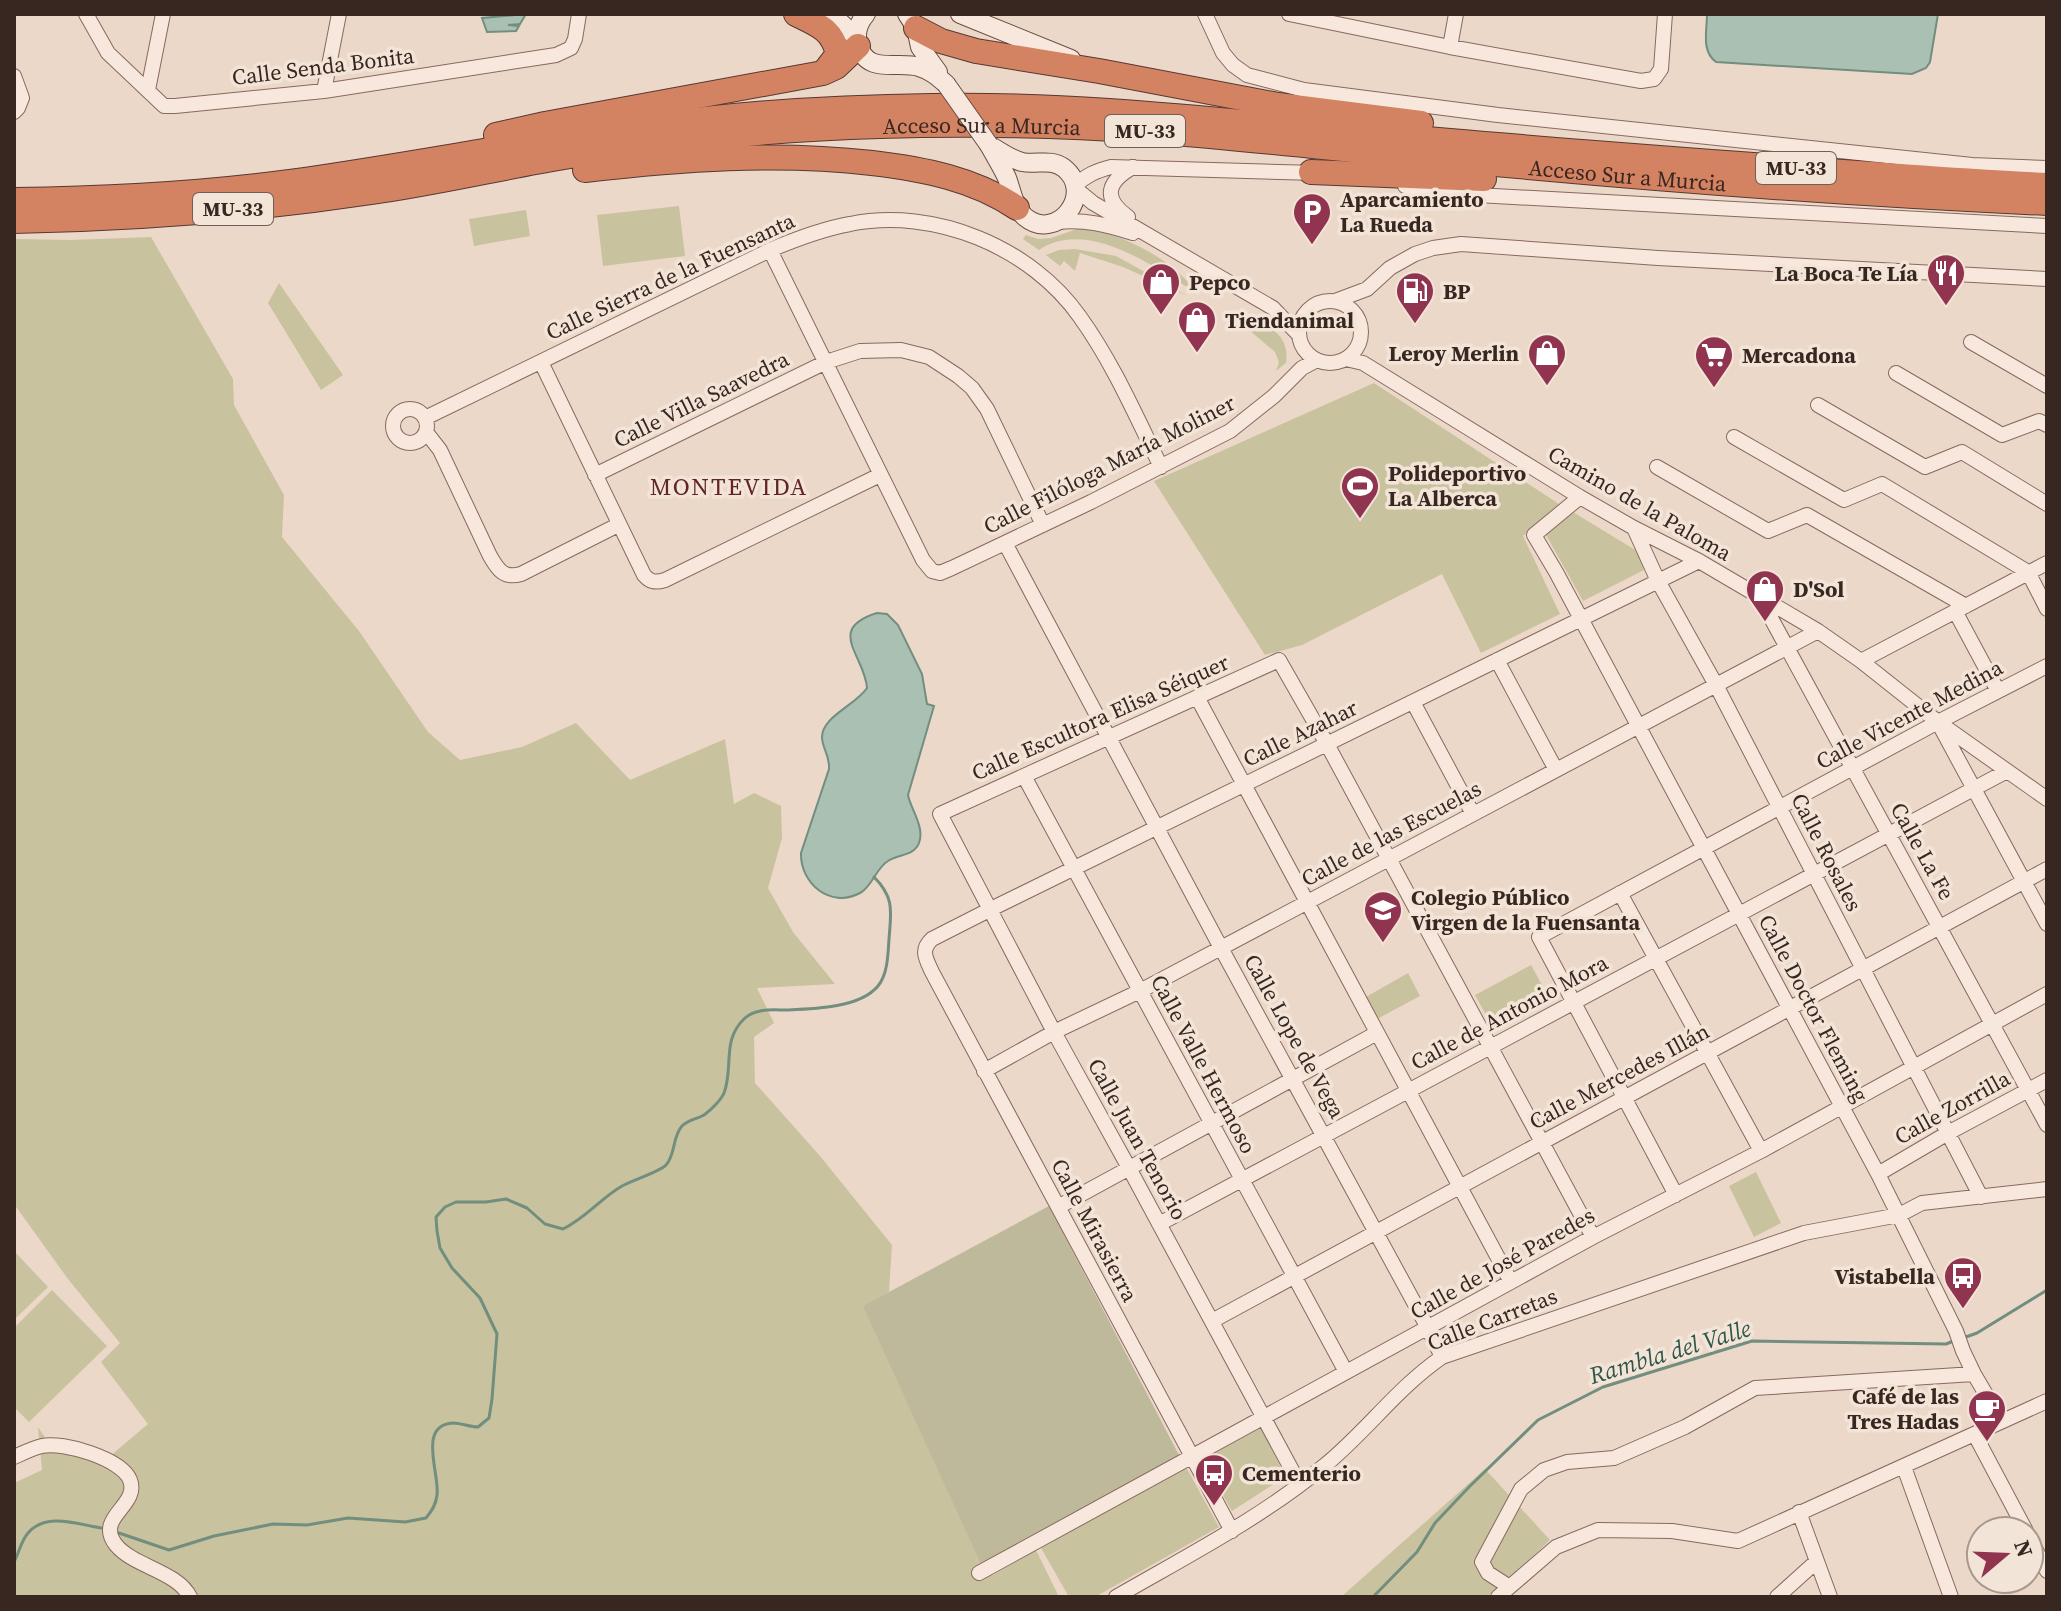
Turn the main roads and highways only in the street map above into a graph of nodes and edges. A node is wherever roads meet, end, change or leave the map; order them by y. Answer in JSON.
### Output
{"nodes":[{"id":1,"x":796,"y":14,"type":"edge"},
{"id":2,"x":913,"y":27,"type":"edge"},
{"id":3,"x":858,"y":42,"type":"road end"},
{"id":4,"x":823,"y":73,"type":"junction"},
{"id":5,"x":1546,"y":149,"type":"junction"},
{"id":6,"x":387,"y":168,"type":"junction"},
{"id":7,"x":1311,"y":172,"type":"road end"},
{"id":8,"x":451,"y":179,"type":"junction"},
{"id":9,"x":2047,"y":185,"type":"edge"},
{"id":10,"x":1840,"y":192,"type":"junction"},
{"id":11,"x":14,"y":200,"type":"edge"},
{"id":12,"x":1016,"y":203,"type":"road end"},
{"id":13,"x":2047,"y":203,"type":"edge"},
{"id":14,"x":14,"y":221,"type":"edge"}],
"edges":[{"from":1,"to":4,"type":"highway"},
{"from":2,"to":5,"type":"highway"},
{"from":3,"to":4,"type":"highway"},
{"from":4,"to":6,"type":"highway"},
{"from":5,"to":6,"type":"highway","name":"Acceso Sur a Murcia","number":"MU-33"},
{"from":5,"to":9,"type":"highway","name":"Acceso Sur a Murcia","number":"MU-33"},
{"from":6,"to":11,"type":"highway","name":"Acceso Sur a Murcia","number":"MU-33"},
{"from":7,"to":10,"type":"highway"},
{"from":8,"to":10,"type":"highway","name":"Acceso Sur a Murcia","number":"MU-33"},
{"from":8,"to":12,"type":"highway"},
{"from":8,"to":14,"type":"highway","name":"Acceso Sur a Murcia","number":"MU-33"},
{"from":10,"to":13,"type":"highway","name":"Acceso Sur a Murcia","number":"MU-33"}]}
